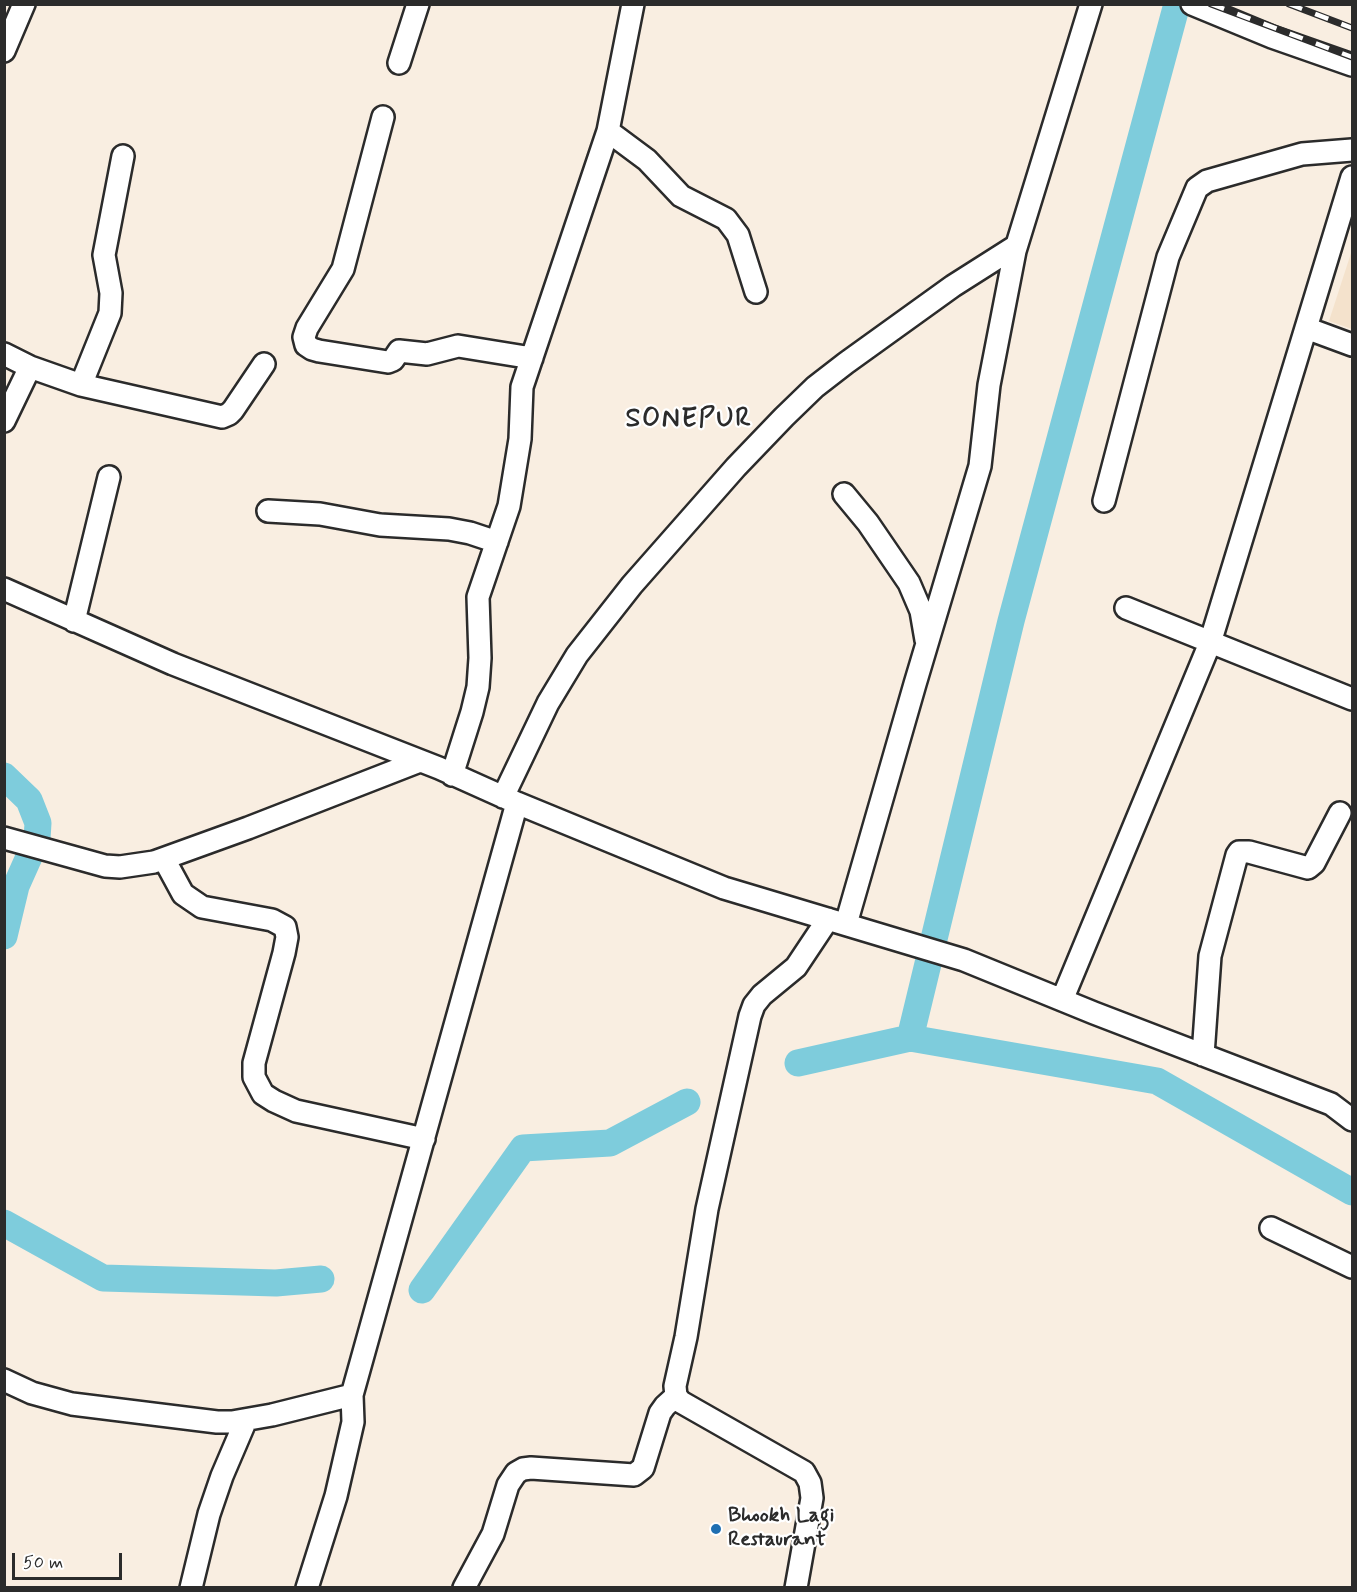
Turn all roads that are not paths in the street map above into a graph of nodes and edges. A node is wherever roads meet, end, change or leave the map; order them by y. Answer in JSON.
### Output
{"nodes":[{"id":1,"x":24,"y":4,"type":"edge"},
{"id":2,"x":418,"y":4,"type":"edge"},
{"id":3,"x":633,"y":4,"type":"edge"},
{"id":4,"x":1091,"y":4,"type":"edge"},
{"id":5,"x":1192,"y":4,"type":"edge"},
{"id":6,"x":4,"y":51,"type":"edge"},
{"id":7,"x":399,"y":63,"type":"dead end"},
{"id":8,"x":1353,"y":65,"type":"edge"},
{"id":9,"x":383,"y":117,"type":"dead end"},
{"id":10,"x":608,"y":131,"type":"junction"},
{"id":11,"x":1353,"y":150,"type":"edge"},
{"id":12,"x":123,"y":156,"type":"dead end"},
{"id":13,"x":1353,"y":177,"type":"edge"},
{"id":14,"x":1016,"y":246,"type":"junction"},
{"id":15,"x":756,"y":292,"type":"dead end"},
{"id":16,"x":1306,"y":328,"type":"junction"},
{"id":17,"x":1353,"y":345,"type":"edge"},
{"id":18,"x":4,"y":354,"type":"edge"},
{"id":19,"x":532,"y":358,"type":"junction"},
{"id":20,"x":264,"y":364,"type":"dead end"},
{"id":21,"x":30,"y":367,"type":"junction"},
{"id":22,"x":81,"y":385,"type":"junction"},
{"id":23,"x":4,"y":421,"type":"edge"},
{"id":24,"x":109,"y":477,"type":"dead end"},
{"id":25,"x":844,"y":494,"type":"dead end"},
{"id":26,"x":1104,"y":501,"type":"dead end"},
{"id":27,"x":268,"y":511,"type":"dead end"},
{"id":28,"x":497,"y":542,"type":"junction"},
{"id":29,"x":4,"y":589,"type":"edge"},
{"id":30,"x":1126,"y":608,"type":"dead end"},
{"id":31,"x":74,"y":621,"type":"junction"},
{"id":32,"x":1210,"y":643,"type":"junction"},
{"id":33,"x":927,"y":646,"type":"junction"},
{"id":34,"x":1353,"y":699,"type":"edge"},
{"id":35,"x":420,"y":760,"type":"junction"},
{"id":36,"x":452,"y":775,"type":"junction"},
{"id":37,"x":510,"y":800,"type":"junction"},
{"id":38,"x":1340,"y":813,"type":"dead end"},
{"id":39,"x":4,"y":838,"type":"edge"},
{"id":40,"x":164,"y":859,"type":"junction"},
{"id":41,"x":837,"y":921,"type":"junction"},
{"id":42,"x":1062,"y":1000,"type":"junction"},
{"id":43,"x":1203,"y":1055,"type":"junction"},
{"id":44,"x":1353,"y":1120,"type":"edge"},
{"id":45,"x":424,"y":1139,"type":"junction"},
{"id":46,"x":1271,"y":1228,"type":"dead end"},
{"id":47,"x":1353,"y":1267,"type":"edge"},
{"id":48,"x":4,"y":1380,"type":"edge"},
{"id":49,"x":352,"y":1395,"type":"junction"},
{"id":50,"x":676,"y":1396,"type":"junction"},
{"id":51,"x":246,"y":1420,"type":"junction"},
{"id":52,"x":191,"y":1587,"type":"edge"},
{"id":53,"x":307,"y":1587,"type":"edge"},
{"id":54,"x":464,"y":1587,"type":"edge"},
{"id":55,"x":796,"y":1587,"type":"edge"}],
"edges":[{"from":1,"to":6,"type":"street"},
{"from":2,"to":7,"type":"street"},
{"from":3,"to":10,"type":"street"},
{"from":4,"to":14,"type":"street"},
{"from":5,"to":8,"type":"street"},
{"from":9,"to":19,"type":"street"},
{"from":10,"to":15,"type":"street"},
{"from":10,"to":19,"type":"street"},
{"from":11,"to":26,"type":"street"},
{"from":12,"to":22,"type":"street"},
{"from":13,"to":16,"type":"street"},
{"from":14,"to":33,"type":"street"},
{"from":14,"to":37,"type":"street"},
{"from":16,"to":17,"type":"street"},
{"from":16,"to":32,"type":"street"},
{"from":18,"to":21,"type":"street"},
{"from":19,"to":28,"type":"street"},
{"from":20,"to":22,"type":"street"},
{"from":21,"to":22,"type":"street"},
{"from":21,"to":23,"type":"street"},
{"from":24,"to":31,"type":"street"},
{"from":25,"to":33,"type":"street"},
{"from":27,"to":28,"type":"street"},
{"from":28,"to":36,"type":"street"},
{"from":29,"to":31,"type":"street"},
{"from":30,"to":32,"type":"street"},
{"from":31,"to":35,"type":"street"},
{"from":32,"to":34,"type":"street"},
{"from":32,"to":42,"type":"street"},
{"from":33,"to":41,"type":"street"},
{"from":35,"to":36,"type":"street"},
{"from":35,"to":40,"type":"street"},
{"from":36,"to":37,"type":"street"},
{"from":37,"to":41,"type":"street"},
{"from":37,"to":45,"type":"street"},
{"from":38,"to":43,"type":"street"},
{"from":39,"to":40,"type":"street"},
{"from":40,"to":45,"type":"street"},
{"from":41,"to":42,"type":"street"},
{"from":41,"to":50,"type":"street"},
{"from":42,"to":43,"type":"street"},
{"from":43,"to":44,"type":"street"},
{"from":45,"to":49,"type":"street"},
{"from":46,"to":47,"type":"street"},
{"from":48,"to":51,"type":"street"},
{"from":49,"to":51,"type":"street"},
{"from":49,"to":53,"type":"street"},
{"from":50,"to":54,"type":"street"},
{"from":50,"to":55,"type":"street"},
{"from":51,"to":52,"type":"street"}]}
